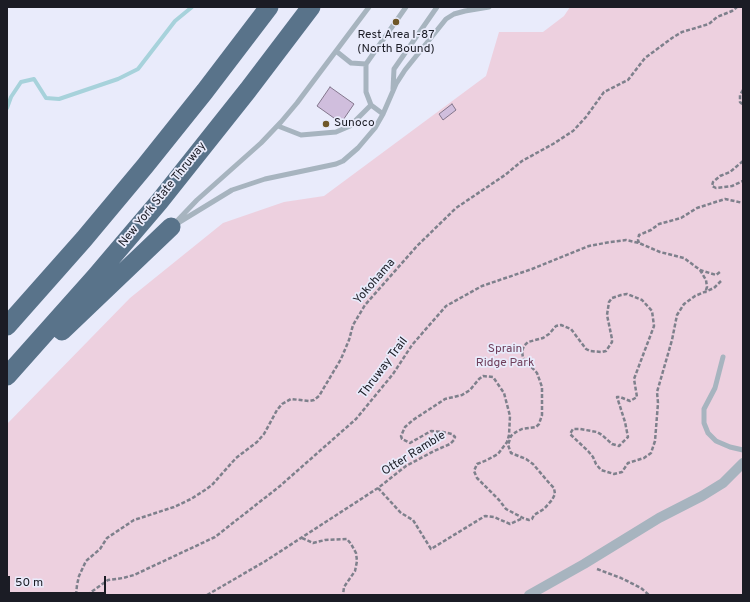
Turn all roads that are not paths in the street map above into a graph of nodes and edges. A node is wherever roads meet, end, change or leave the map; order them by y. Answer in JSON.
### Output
{"nodes":[{"id":1,"x":269,"y":7,"type":"edge"},
{"id":2,"x":311,"y":7,"type":"edge"},
{"id":3,"x":369,"y":7,"type":"edge"},
{"id":4,"x":406,"y":7,"type":"edge"},
{"id":5,"x":438,"y":7,"type":"edge"},
{"id":6,"x":489,"y":7,"type":"edge"},
{"id":7,"x":336,"y":51,"type":"junction"},
{"id":8,"x":366,"y":64,"type":"junction"},
{"id":9,"x":393,"y":92,"type":"junction"},
{"id":10,"x":371,"y":105,"type":"junction"},
{"id":11,"x":383,"y":114,"type":"junction"},
{"id":12,"x":278,"y":126,"type":"junction"},
{"id":13,"x":171,"y":227,"type":"junction"},
{"id":14,"x":7,"y":326,"type":"edge"},
{"id":15,"x":723,"y":357,"type":"dead end"},
{"id":16,"x":7,"y":376,"type":"edge"},
{"id":17,"x":7,"y":382,"type":"edge"},
{"id":18,"x":743,"y":450,"type":"edge"},
{"id":19,"x":743,"y":463,"type":"edge"},
{"id":20,"x":529,"y":595,"type":"edge"}],
"edges":[{"from":1,"to":14,"type":"highway"},
{"from":2,"to":16,"type":"highway","name":"New York State Thruway"},
{"from":3,"to":7,"type":"lane"},
{"from":4,"to":8,"type":"lane"},
{"from":5,"to":9,"type":"lane"},
{"from":6,"to":9,"type":"lane"},
{"from":7,"to":8,"type":"lane"},
{"from":7,"to":12,"type":"lane"},
{"from":8,"to":10,"type":"lane"},
{"from":9,"to":11,"type":"lane"},
{"from":10,"to":11,"type":"lane"},
{"from":10,"to":12,"type":"lane"},
{"from":11,"to":13,"type":"lane"},
{"from":12,"to":13,"type":"lane"},
{"from":13,"to":17,"type":"highway"},
{"from":15,"to":18,"type":"lane"},
{"from":19,"to":20,"type":"street"}]}
